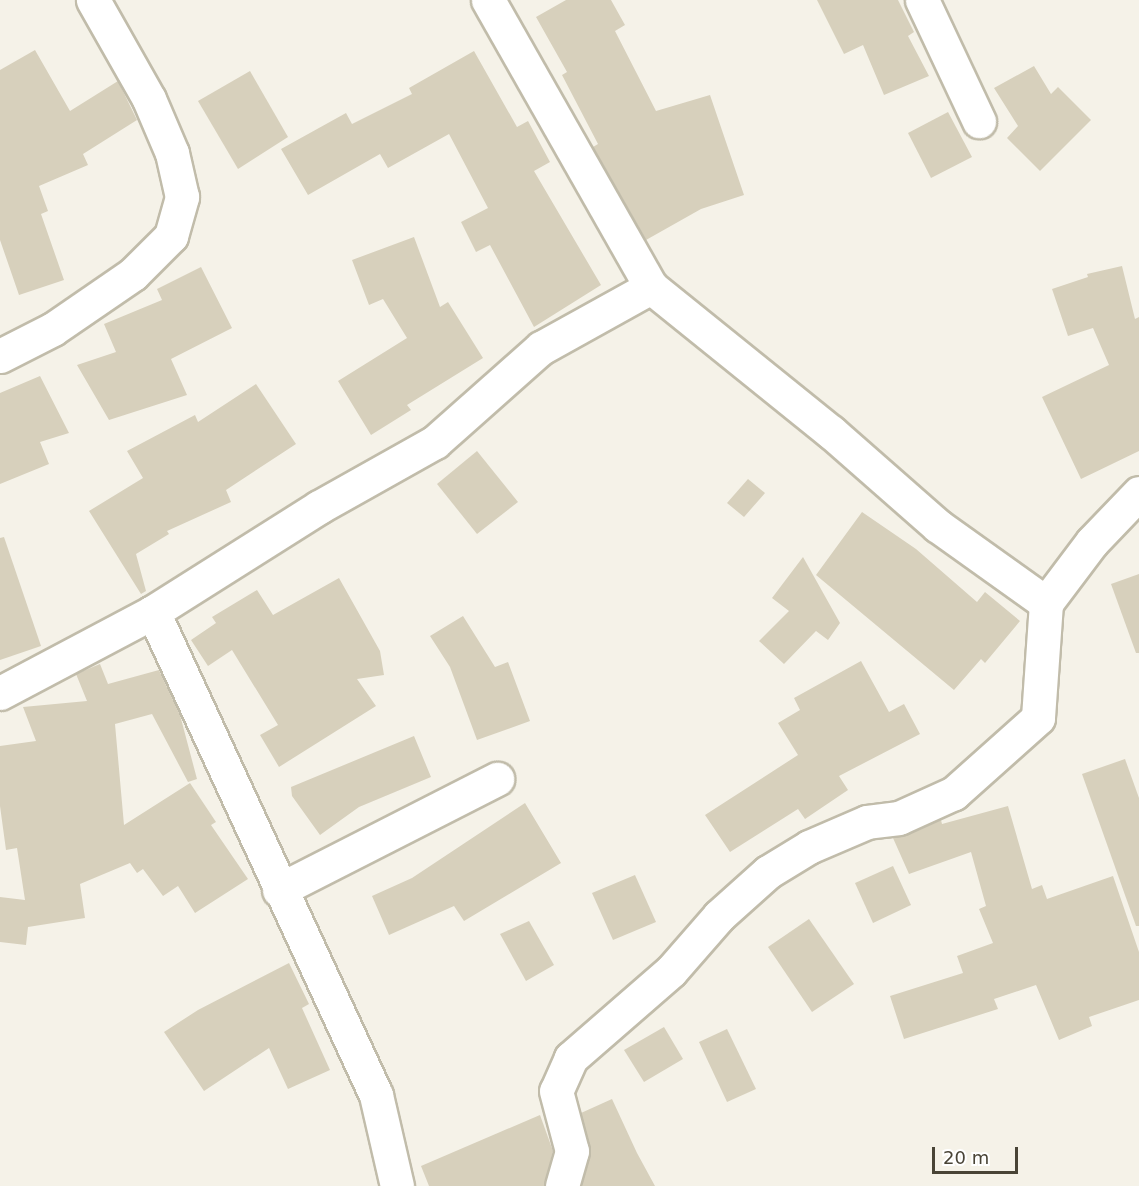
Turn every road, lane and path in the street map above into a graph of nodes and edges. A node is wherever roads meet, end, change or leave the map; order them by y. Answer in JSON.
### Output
{"nodes":[{"id":1,"x":93,"y":0,"type":"edge"},
{"id":2,"x":488,"y":0,"type":"edge"},
{"id":3,"x":922,"y":0,"type":"edge"},
{"id":4,"x":979,"y":121,"type":"dead end"},
{"id":5,"x":651,"y":286,"type":"junction"},
{"id":6,"x":0,"y":356,"type":"edge"},
{"id":7,"x":1139,"y":493,"type":"edge"},
{"id":8,"x":1046,"y":603,"type":"junction"},
{"id":9,"x":153,"y":612,"type":"junction"},
{"id":10,"x":0,"y":693,"type":"edge"},
{"id":11,"x":497,"y":779,"type":"dead end"},
{"id":12,"x":279,"y":890,"type":"junction"},
{"id":13,"x":397,"y":1186,"type":"edge"},
{"id":14,"x":562,"y":1186,"type":"edge"}],
"edges":[{"from":1,"to":6,"type":"street"},
{"from":2,"to":5,"type":"street"},
{"from":3,"to":4,"type":"street"},
{"from":5,"to":8,"type":"street"},
{"from":5,"to":9,"type":"street"},
{"from":7,"to":8,"type":"street"},
{"from":8,"to":14,"type":"street"},
{"from":9,"to":10,"type":"street"},
{"from":9,"to":12,"type":"street"},
{"from":11,"to":12,"type":"street"},
{"from":12,"to":13,"type":"street"}]}
